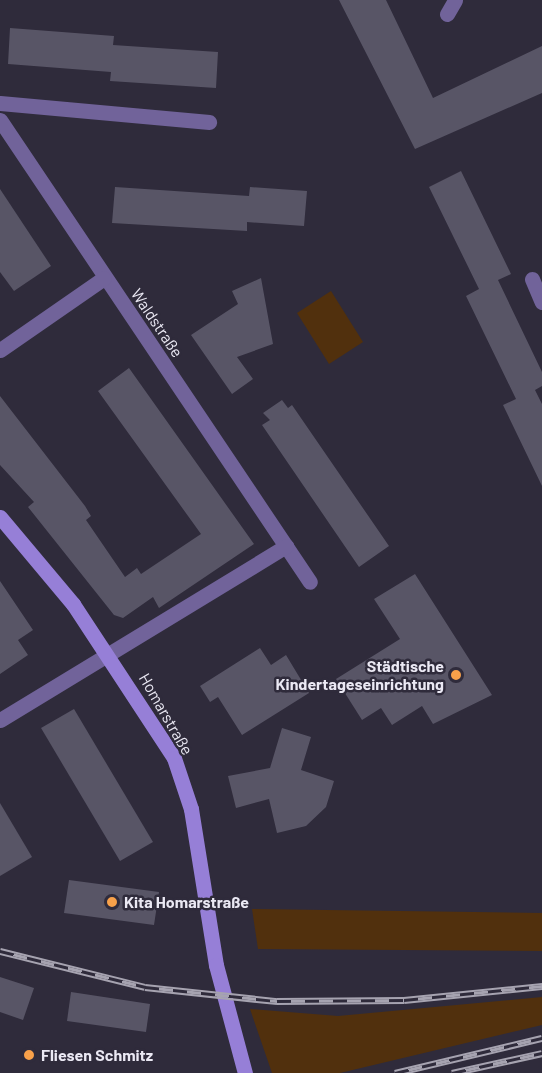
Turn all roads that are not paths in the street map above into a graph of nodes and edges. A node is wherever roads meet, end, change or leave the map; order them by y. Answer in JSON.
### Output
{"nodes":[{"id":1,"x":455,"y":0,"type":"edge"},
{"id":2,"x":447,"y":14,"type":"dead end"},
{"id":3,"x":0,"y":103,"type":"edge"},
{"id":4,"x":0,"y":120,"type":"edge"},
{"id":5,"x":209,"y":122,"type":"dead end"},
{"id":6,"x":104,"y":278,"type":"junction"},
{"id":7,"x":532,"y":279,"type":"dead end"},
{"id":8,"x":542,"y":302,"type":"edge"},
{"id":9,"x":0,"y":350,"type":"edge"},
{"id":10,"x":0,"y":517,"type":"edge"},
{"id":11,"x":286,"y":546,"type":"junction"},
{"id":12,"x":310,"y":582,"type":"dead end"},
{"id":13,"x":109,"y":655,"type":"junction"},
{"id":14,"x":0,"y":720,"type":"edge"},
{"id":15,"x":245,"y":1073,"type":"edge"}],
"edges":[{"from":1,"to":2,"type":"street"},
{"from":3,"to":5,"type":"street"},
{"from":4,"to":6,"type":"street","name":"Waldstraße"},
{"from":6,"to":9,"type":"street"},
{"from":6,"to":11,"type":"street","name":"Waldstraße"},
{"from":7,"to":8,"type":"street"},
{"from":10,"to":13,"type":"street","name":"Homarstraße"},
{"from":11,"to":12,"type":"street","name":"Waldstraße"},
{"from":11,"to":13,"type":"street"},
{"from":13,"to":14,"type":"street"},
{"from":13,"to":15,"type":"street","name":"Homarstraße"}]}
